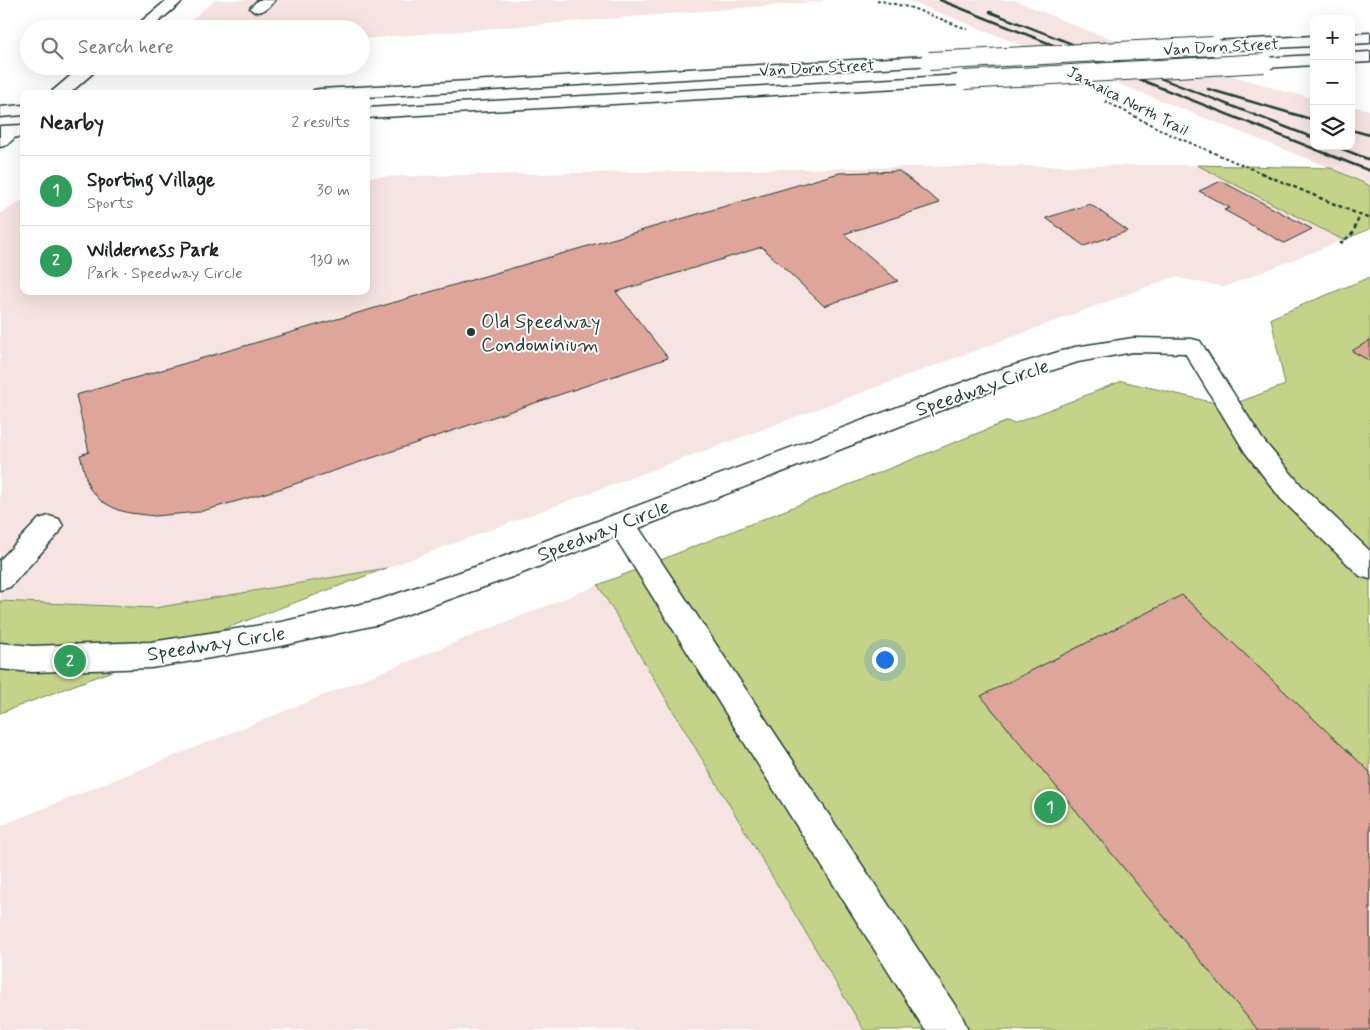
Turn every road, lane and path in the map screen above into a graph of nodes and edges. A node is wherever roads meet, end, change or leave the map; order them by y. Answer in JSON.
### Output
{"nodes":[{"id":1,"x":176,"y":0,"type":"edge"},
{"id":2,"x":877,"y":0,"type":"edge"},
{"id":3,"x":151,"y":20,"type":"edge"},
{"id":4,"x":969,"y":31,"type":"dead end"},
{"id":5,"x":1370,"y":38,"type":"edge"},
{"id":6,"x":1355,"y":39,"type":"edge"},
{"id":7,"x":1310,"y":41,"type":"edge"},
{"id":8,"x":1370,"y":57,"type":"edge"},
{"id":9,"x":1355,"y":58,"type":"edge"},
{"id":10,"x":1310,"y":60,"type":"edge"},
{"id":11,"x":82,"y":75,"type":"edge"},
{"id":12,"x":63,"y":90,"type":"edge"},
{"id":13,"x":370,"y":91,"type":"edge"},
{"id":14,"x":1103,"y":100,"type":"dead end"},
{"id":15,"x":20,"y":110,"type":"edge"},
{"id":16,"x":0,"y":112,"type":"edge"},
{"id":17,"x":370,"y":113,"type":"edge"},
{"id":18,"x":1360,"y":215,"type":"junction"},
{"id":19,"x":1370,"y":219,"type":"edge"},
{"id":20,"x":1340,"y":244,"type":"dead end"},
{"id":21,"x":621,"y":523,"type":"junction"},
{"id":22,"x":49,"y":526,"type":"dead end"},
{"id":23,"x":1370,"y":568,"type":"edge"},
{"id":24,"x":0,"y":579,"type":"edge"},
{"id":25,"x":0,"y":656,"type":"edge"},
{"id":26,"x":948,"y":1030,"type":"edge"}],
"edges":[{"from":1,"to":3,"type":"main road"},
{"from":2,"to":4,"type":"path"},
{"from":5,"to":6,"type":"main road"},
{"from":7,"to":13,"type":"main road","name":"Van Dorn Street","bridge":true},
{"from":8,"to":9,"type":"main road"},
{"from":10,"to":17,"type":"main road","name":"Van Dorn Street","bridge":true},
{"from":11,"to":12,"type":"main road"},
{"from":14,"to":18,"type":"path","name":"Jamaica North Trail"},
{"from":15,"to":16,"type":"main road"},
{"from":18,"to":19,"type":"path","name":"Jamaica North Trail"},
{"from":18,"to":20,"type":"path"},
{"from":21,"to":23,"type":"main road","name":"Speedway Circle"},
{"from":21,"to":25,"type":"main road","name":"Speedway Circle"},
{"from":21,"to":26,"type":"main road"},
{"from":22,"to":24,"type":"main road"}]}
